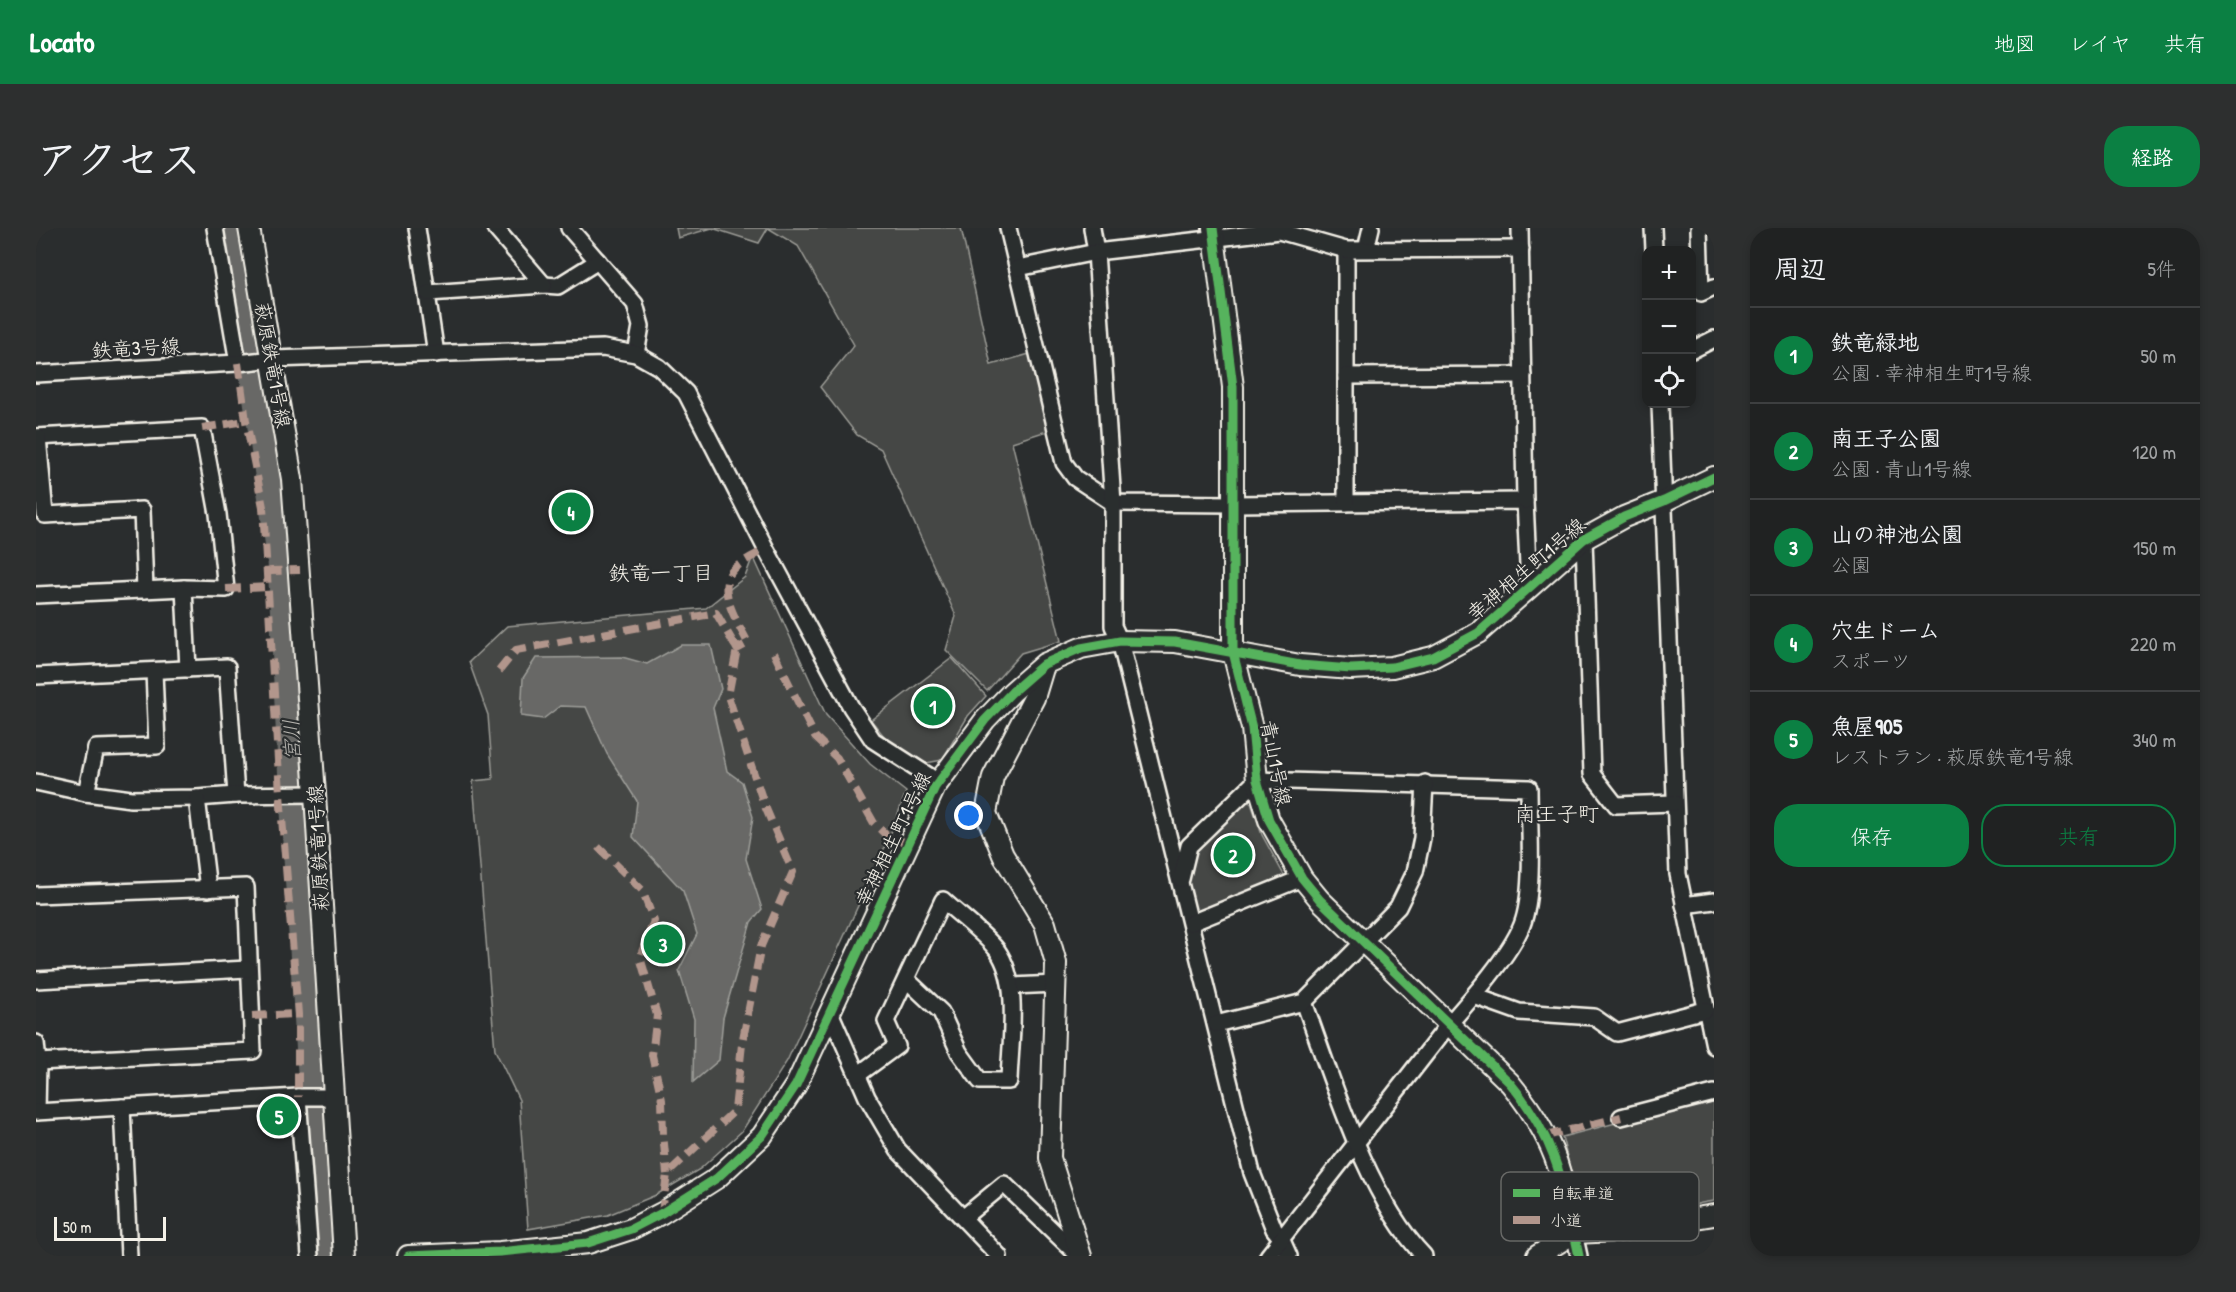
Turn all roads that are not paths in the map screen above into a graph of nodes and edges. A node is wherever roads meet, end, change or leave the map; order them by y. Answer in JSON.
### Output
{"nodes":[{"id":1,"x":215,"y":228,"type":"edge"},
{"id":2,"x":249,"y":228,"type":"edge"},
{"id":3,"x":417,"y":228,"type":"edge"},
{"id":4,"x":495,"y":228,"type":"edge"},
{"id":5,"x":569,"y":228,"type":"edge"},
{"id":6,"x":1008,"y":228,"type":"edge"},
{"id":7,"x":1092,"y":228,"type":"edge"},
{"id":8,"x":1371,"y":228,"type":"edge"},
{"id":9,"x":1520,"y":228,"type":"edge"},
{"id":10,"x":1653,"y":228,"type":"edge"},
{"id":11,"x":1699,"y":228,"type":"edge"},
{"id":12,"x":1279,"y":229,"type":"edge"},
{"id":13,"x":1213,"y":234,"type":"edge"},
{"id":14,"x":1654,"y":246,"type":"edge"},
{"id":15,"x":1366,"y":249,"type":"junction"},
{"id":16,"x":1521,"y":249,"type":"junction"},
{"id":17,"x":1346,"y":250,"type":"junction"},
{"id":18,"x":1096,"y":252,"type":"junction"},
{"id":19,"x":598,"y":261,"type":"junction"},
{"id":20,"x":1018,"y":268,"type":"junction"},
{"id":21,"x":544,"y":285,"type":"junction"},
{"id":22,"x":1714,"y":287,"type":"edge"},
{"id":23,"x":428,"y":293,"type":"junction"},
{"id":24,"x":1714,"y":339,"type":"edge"},
{"id":25,"x":1696,"y":348,"type":"edge"},
{"id":26,"x":436,"y":354,"type":"junction"},
{"id":27,"x":636,"y":354,"type":"junction"},
{"id":28,"x":273,"y":359,"type":"junction"},
{"id":29,"x":238,"y":363,"type":"junction"},
{"id":30,"x":36,"y":374,"type":"edge"},
{"id":31,"x":1523,"y":375,"type":"junction"},
{"id":32,"x":1346,"y":376,"type":"junction"},
{"id":33,"x":1660,"y":408,"type":"edge"},
{"id":34,"x":37,"y":437,"type":"edge"},
{"id":35,"x":1714,"y":477,"type":"edge"},
{"id":36,"x":1525,"y":501,"type":"junction"},
{"id":37,"x":1664,"y":501,"type":"junction"},
{"id":38,"x":1113,"y":503,"type":"junction"},
{"id":39,"x":1346,"y":503,"type":"junction"},
{"id":40,"x":1234,"y":504,"type":"junction"},
{"id":41,"x":1584,"y":539,"type":"junction"},
{"id":42,"x":1529,"y":586,"type":"junction"},
{"id":43,"x":184,"y":588,"type":"junction"},
{"id":44,"x":145,"y":590,"type":"junction"},
{"id":45,"x":36,"y":596,"type":"edge"},
{"id":46,"x":1120,"y":642,"type":"junction"},
{"id":47,"x":1233,"y":652,"type":"junction"},
{"id":48,"x":1044,"y":664,"type":"junction"},
{"id":49,"x":188,"y":669,"type":"junction"},
{"id":50,"x":154,"y":671,"type":"junction"},
{"id":51,"x":36,"y":676,"type":"edge"},
{"id":52,"x":1257,"y":780,"type":"junction"},
{"id":53,"x":36,"y":782,"type":"edge"},
{"id":54,"x":1425,"y":783,"type":"junction"},
{"id":55,"x":935,"y":787,"type":"junction"},
{"id":56,"x":86,"y":793,"type":"junction"},
{"id":57,"x":311,"y":794,"type":"junction"},
{"id":58,"x":236,"y":795,"type":"junction"},
{"id":59,"x":197,"y":798,"type":"junction"},
{"id":60,"x":1674,"y":803,"type":"junction"},
{"id":61,"x":1302,"y":878,"type":"junction"},
{"id":62,"x":1180,"y":882,"type":"junction"},
{"id":63,"x":208,"y":889,"type":"junction"},
{"id":64,"x":36,"y":895,"type":"edge"},
{"id":65,"x":1714,"y":901,"type":"edge"},
{"id":66,"x":1684,"y":905,"type":"junction"},
{"id":67,"x":1191,"y":923,"type":"junction"},
{"id":68,"x":1365,"y":942,"type":"junction"},
{"id":69,"x":248,"y":969,"type":"junction"},
{"id":70,"x":906,"y":979,"type":"junction"},
{"id":71,"x":36,"y":981,"type":"edge"},
{"id":72,"x":1056,"y":984,"type":"junction"},
{"id":73,"x":1012,"y":986,"type":"junction"},
{"id":74,"x":1474,"y":996,"type":"junction"},
{"id":75,"x":1304,"y":1002,"type":"junction"},
{"id":76,"x":1705,"y":1010,"type":"junction"},
{"id":77,"x":830,"y":1012,"type":"junction"},
{"id":78,"x":1216,"y":1024,"type":"junction"},
{"id":79,"x":1449,"y":1024,"type":"junction"},
{"id":80,"x":1713,"y":1037,"type":"edge"},
{"id":81,"x":36,"y":1042,"type":"edge"},
{"id":82,"x":38,"y":1062,"type":"junction"},
{"id":83,"x":859,"y":1074,"type":"junction"},
{"id":84,"x":1714,"y":1092,"type":"edge"},
{"id":85,"x":302,"y":1097,"type":"junction"},
{"id":86,"x":329,"y":1097,"type":"junction"},
{"id":87,"x":122,"y":1107,"type":"junction"},
{"id":88,"x":37,"y":1112,"type":"edge"},
{"id":89,"x":1621,"y":1117,"type":"dead end"},
{"id":90,"x":1356,"y":1142,"type":"junction"},
{"id":91,"x":1560,"y":1172,"type":"edge"},
{"id":92,"x":1714,"y":1215,"type":"edge"},
{"id":93,"x":964,"y":1217,"type":"junction"},
{"id":94,"x":1699,"y":1218,"type":"edge"},
{"id":95,"x":1281,"y":1238,"type":"junction"},
{"id":96,"x":1561,"y":1241,"type":"edge"},
{"id":97,"x":1576,"y":1241,"type":"edge"},
{"id":98,"x":129,"y":1256,"type":"edge"},
{"id":99,"x":310,"y":1256,"type":"edge"},
{"id":100,"x":344,"y":1256,"type":"edge"},
{"id":101,"x":408,"y":1256,"type":"edge"},
{"id":102,"x":999,"y":1256,"type":"edge"},
{"id":103,"x":1080,"y":1256,"type":"edge"},
{"id":104,"x":1268,"y":1256,"type":"edge"},
{"id":105,"x":1289,"y":1256,"type":"edge"},
{"id":106,"x":1424,"y":1256,"type":"edge"},
{"id":107,"x":1537,"y":1256,"type":"edge"},
{"id":108,"x":1579,"y":1256,"type":"edge"}],
"edges":[{"from":1,"to":29,"type":"street"},
{"from":2,"to":28,"type":"street","name":"萩原鉄竜1号線"},
{"from":3,"to":23,"type":"street"},
{"from":4,"to":21,"type":"street"},
{"from":5,"to":19,"type":"street"},
{"from":6,"to":20,"type":"street"},
{"from":7,"to":18,"type":"street"},
{"from":8,"to":15,"type":"street"},
{"from":9,"to":16,"type":"street"},
{"from":10,"to":14,"type":"street"},
{"from":11,"to":22,"type":"street"},
{"from":12,"to":13,"type":"street"},
{"from":12,"to":17,"type":"street"},
{"from":13,"to":18,"type":"street"},
{"from":13,"to":40,"type":"street","name":"青山1号線"},
{"from":15,"to":16,"type":"street"},
{"from":15,"to":17,"type":"street"},
{"from":16,"to":31,"type":"street"},
{"from":17,"to":32,"type":"street"},
{"from":18,"to":20,"type":"street"},
{"from":18,"to":38,"type":"street"},
{"from":19,"to":21,"type":"street"},
{"from":19,"to":27,"type":"street"},
{"from":20,"to":38,"type":"street"},
{"from":21,"to":23,"type":"street"},
{"from":23,"to":26,"type":"street"},
{"from":24,"to":25,"type":"street"},
{"from":26,"to":27,"type":"street","name":"鉄竜3号線"},
{"from":26,"to":28,"type":"street","name":"鉄竜3号線"},
{"from":27,"to":55,"type":"street"},
{"from":28,"to":29,"type":"street","name":"鉄竜3号線"},
{"from":28,"to":57,"type":"street","name":"萩原鉄竜1号線"},
{"from":29,"to":30,"type":"street","name":"鉄竜3号線"},
{"from":31,"to":32,"type":"street"},
{"from":31,"to":36,"type":"street"},
{"from":32,"to":39,"type":"street"},
{"from":33,"to":37,"type":"street"},
{"from":34,"to":43,"type":"street"},
{"from":34,"to":44,"type":"street"},
{"from":35,"to":37,"type":"street","name":"幸神相生町1号線"},
{"from":36,"to":39,"type":"street"},
{"from":36,"to":42,"type":"street"},
{"from":37,"to":41,"type":"street","name":"幸神相生町1号線"},
{"from":37,"to":60,"type":"street"},
{"from":38,"to":40,"type":"street"},
{"from":38,"to":46,"type":"street"},
{"from":39,"to":40,"type":"street"},
{"from":40,"to":47,"type":"street","name":"青山1号線"},
{"from":41,"to":42,"type":"street","name":"幸神相生町1号線"},
{"from":41,"to":60,"type":"street"},
{"from":42,"to":47,"type":"street","name":"幸神相生町1号線"},
{"from":43,"to":44,"type":"street"},
{"from":43,"to":49,"type":"street"},
{"from":44,"to":45,"type":"street"},
{"from":46,"to":47,"type":"street","name":"幸神相生町1号線"},
{"from":46,"to":48,"type":"street","name":"幸神相生町1号線"},
{"from":46,"to":62,"type":"street"},
{"from":47,"to":52,"type":"street","name":"青山1号線"},
{"from":48,"to":55,"type":"street","name":"幸神相生町1号線"},
{"from":48,"to":72,"type":"street"},
{"from":49,"to":50,"type":"street"},
{"from":49,"to":58,"type":"street"},
{"from":50,"to":51,"type":"street"},
{"from":50,"to":56,"type":"street"},
{"from":52,"to":54,"type":"street"},
{"from":52,"to":61,"type":"street","name":"青山1号線"},
{"from":52,"to":62,"type":"street"},
{"from":53,"to":56,"type":"street"},
{"from":54,"to":68,"type":"street"},
{"from":54,"to":74,"type":"street"},
{"from":55,"to":77,"type":"street","name":"幸神相生町1号線"},
{"from":56,"to":59,"type":"street"},
{"from":57,"to":58,"type":"street"},
{"from":57,"to":86,"type":"street","name":"萩原鉄竜1号線"},
{"from":58,"to":59,"type":"street"},
{"from":59,"to":63,"type":"street"},
{"from":60,"to":66,"type":"street"},
{"from":61,"to":67,"type":"street"},
{"from":61,"to":68,"type":"street","name":"青山1号線"},
{"from":62,"to":67,"type":"street"},
{"from":63,"to":64,"type":"street"},
{"from":63,"to":69,"type":"street"},
{"from":65,"to":66,"type":"street"},
{"from":66,"to":76,"type":"street"},
{"from":67,"to":78,"type":"street"},
{"from":68,"to":75,"type":"street"},
{"from":68,"to":79,"type":"street","name":"青山1号線"},
{"from":69,"to":71,"type":"street"},
{"from":69,"to":82,"type":"street"},
{"from":70,"to":73,"type":"street"},
{"from":70,"to":73,"type":"street"},
{"from":70,"to":83,"type":"street"},
{"from":72,"to":73,"type":"street"},
{"from":72,"to":103,"type":"street"},
{"from":74,"to":76,"type":"street"},
{"from":74,"to":79,"type":"street"},
{"from":75,"to":78,"type":"street"},
{"from":75,"to":90,"type":"street"},
{"from":76,"to":80,"type":"street"},
{"from":77,"to":83,"type":"street"},
{"from":77,"to":101,"type":"street","name":"幸神相生町1号線"},
{"from":78,"to":95,"type":"street"},
{"from":79,"to":90,"type":"street"},
{"from":79,"to":91,"type":"street","name":"青山1号線"},
{"from":81,"to":82,"type":"street"},
{"from":82,"to":88,"type":"street"},
{"from":83,"to":93,"type":"street"},
{"from":84,"to":89,"type":"street"},
{"from":85,"to":86,"type":"street"},
{"from":85,"to":87,"type":"street"},
{"from":85,"to":99,"type":"street"},
{"from":86,"to":100,"type":"street","name":"萩原鉄竜1号線"},
{"from":87,"to":88,"type":"street"},
{"from":87,"to":98,"type":"street"},
{"from":90,"to":95,"type":"street"},
{"from":90,"to":106,"type":"street"},
{"from":92,"to":94,"type":"street"},
{"from":93,"to":102,"type":"street"},
{"from":93,"to":103,"type":"street"},
{"from":95,"to":104,"type":"street"},
{"from":95,"to":105,"type":"street"},
{"from":96,"to":107,"type":"street"},
{"from":97,"to":108,"type":"street"}]}
